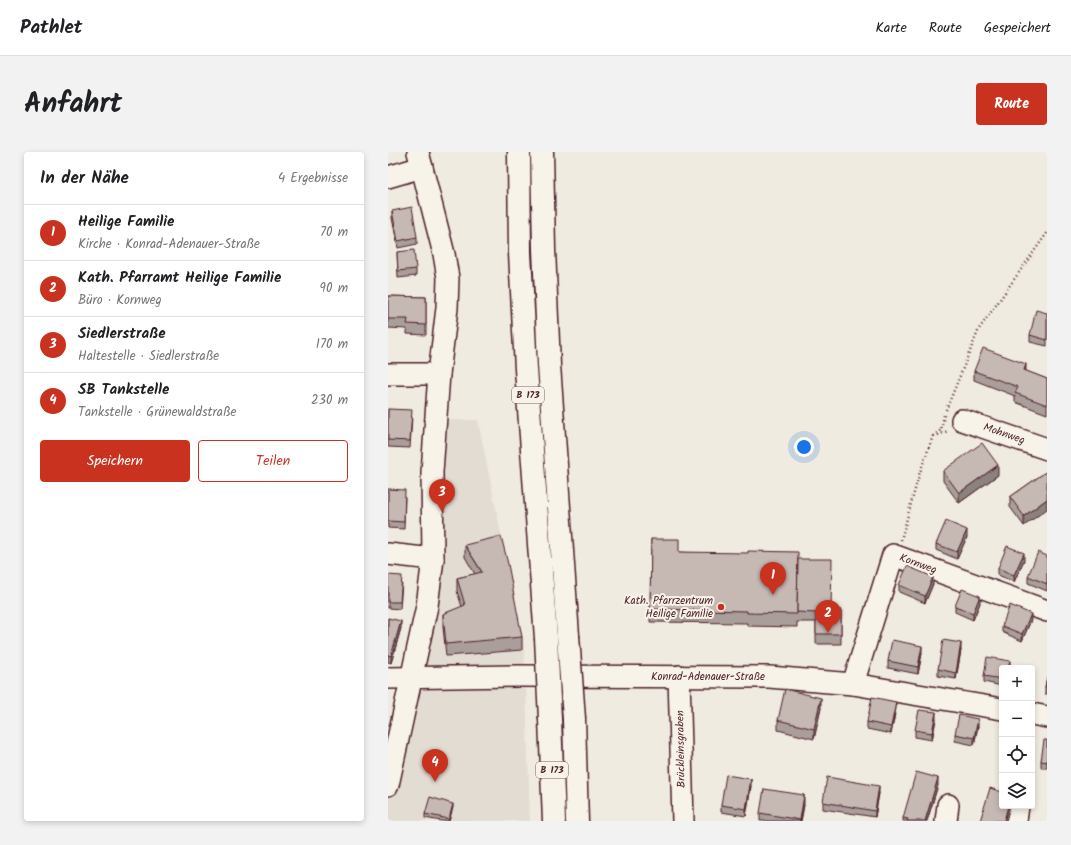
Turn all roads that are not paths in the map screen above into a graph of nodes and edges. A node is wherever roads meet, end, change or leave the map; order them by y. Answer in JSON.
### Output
{"nodes":[{"id":1,"x":519,"y":152,"type":"edge"},
{"id":2,"x":542,"y":152,"type":"edge"},
{"id":3,"x":420,"y":160,"type":"edge"},
{"id":4,"x":388,"y":176,"type":"edge"},
{"id":5,"x":388,"y":374,"type":"edge"},
{"id":6,"x":439,"y":374,"type":"junction"},
{"id":7,"x":962,"y":420,"type":"road end"},
{"id":8,"x":1047,"y":449,"type":"edge"},
{"id":9,"x":388,"y":554,"type":"edge"},
{"id":10,"x":433,"y":559,"type":"junction"},
{"id":11,"x":1047,"y":611,"type":"edge"},
{"id":12,"x":679,"y":676,"type":"junction"},
{"id":13,"x":388,"y":678,"type":"edge"},
{"id":14,"x":411,"y":678,"type":"junction"},
{"id":15,"x":853,"y":684,"type":"junction"},
{"id":16,"x":999,"y":708,"type":"edge"},
{"id":17,"x":1035,"y":715,"type":"edge"},
{"id":18,"x":1047,"y":717,"type":"edge"},
{"id":19,"x":388,"y":785,"type":"edge"},
{"id":20,"x":1018,"y":809,"type":"edge"},
{"id":21,"x":554,"y":821,"type":"edge"},
{"id":22,"x":577,"y":821,"type":"edge"},
{"id":23,"x":683,"y":821,"type":"edge"},
{"id":24,"x":1016,"y":821,"type":"edge"}],
"edges":[{"from":1,"to":21,"type":"highway","number":"B 173","bridge":true},
{"from":2,"to":22,"type":"highway","number":"B 173","bridge":true},
{"from":3,"to":4,"type":"street"},
{"from":3,"to":6,"type":"street"},
{"from":5,"to":6,"type":"street"},
{"from":6,"to":10,"type":"street"},
{"from":7,"to":8,"type":"street","name":"Mohnweg"},
{"from":9,"to":10,"type":"street"},
{"from":10,"to":14,"type":"street"},
{"from":11,"to":15,"type":"street","name":"Kornweg"},
{"from":12,"to":14,"type":"street","name":"Konrad-Adenauer-Straße"},
{"from":12,"to":15,"type":"street","name":"Konrad-Adenauer-Straße"},
{"from":12,"to":23,"type":"street","name":"Brückleinsgraben"},
{"from":13,"to":14,"type":"street","name":"Konrad-Adenauer-Straße"},
{"from":14,"to":19,"type":"street"},
{"from":15,"to":16,"type":"street","name":"Konrad-Adenauer-Straße"},
{"from":17,"to":18,"type":"street"},
{"from":20,"to":24,"type":"street"}]}
